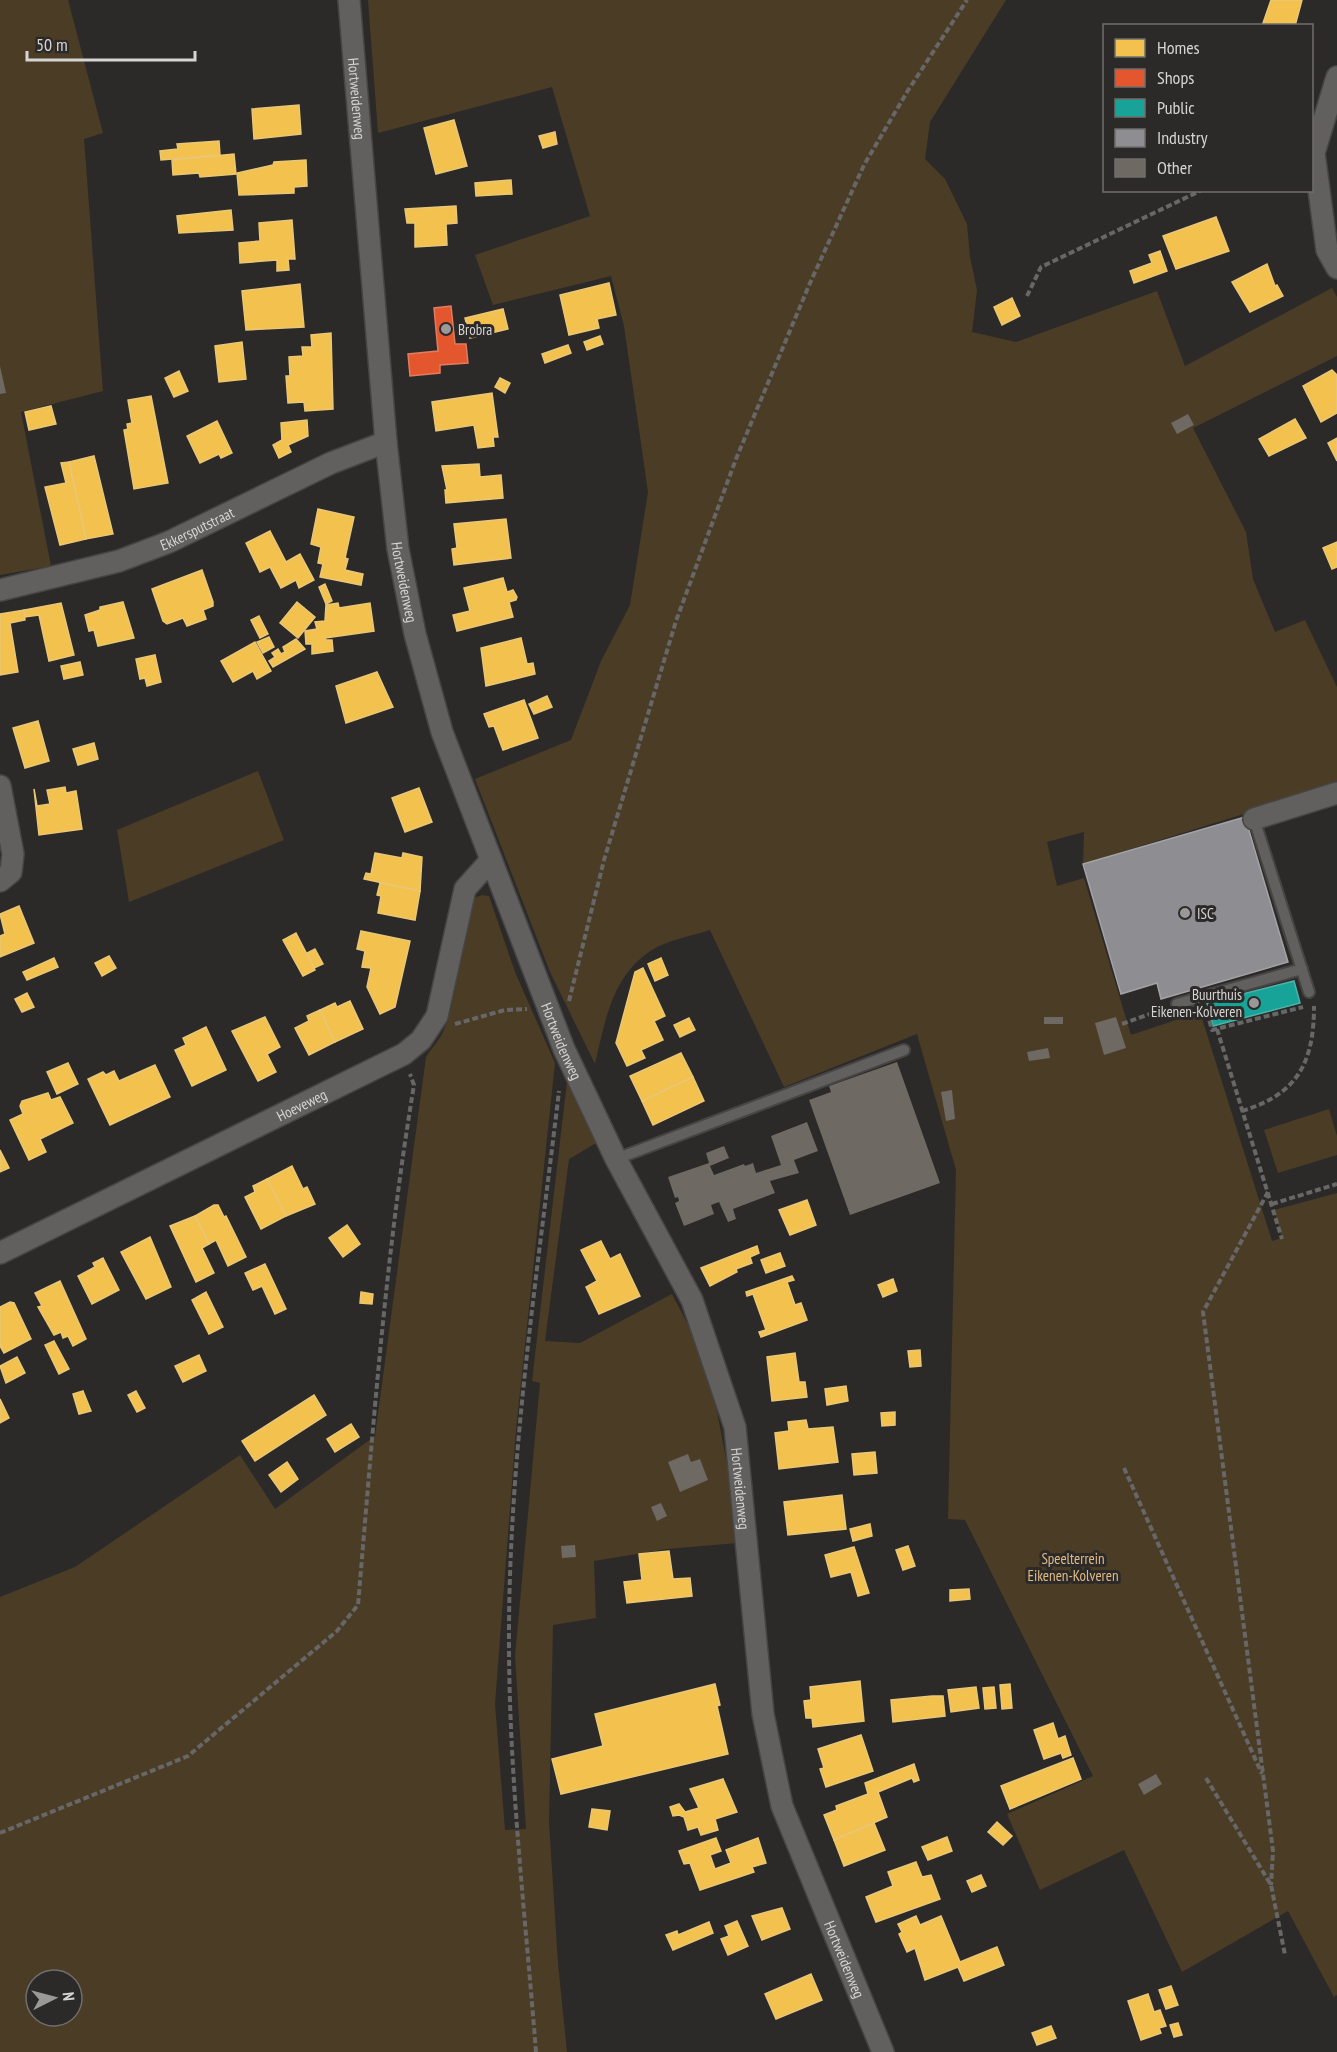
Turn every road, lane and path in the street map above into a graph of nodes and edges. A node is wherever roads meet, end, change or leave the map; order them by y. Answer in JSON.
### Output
{"nodes":[{"id":1,"x":349,"y":0,"type":"edge"},
{"id":2,"x":967,"y":0,"type":"edge"},
{"id":3,"x":1337,"y":77,"type":"edge"},
{"id":4,"x":1198,"y":192,"type":"edge"},
{"id":5,"x":1337,"y":268,"type":"edge"},
{"id":6,"x":1028,"y":296,"type":"dead end"},
{"id":7,"x":386,"y":442,"type":"junction"},
{"id":8,"x":0,"y":590,"type":"edge"},
{"id":9,"x":0,"y":786,"type":"edge"},
{"id":10,"x":1337,"y":793,"type":"edge"},
{"id":11,"x":1254,"y":819,"type":"joint"},
{"id":12,"x":491,"y":860,"type":"junction"},
{"id":13,"x":0,"y":881,"type":"edge"},
{"id":14,"x":1302,"y":969,"type":"junction"},
{"id":15,"x":1309,"y":992,"type":"joint"},
{"id":16,"x":1203,"y":997,"type":"junction"},
{"id":17,"x":569,"y":1003,"type":"dead end"},
{"id":18,"x":1177,"y":1004,"type":"joint"},
{"id":19,"x":1314,"y":1004,"type":"junction"},
{"id":20,"x":548,"y":1007,"type":"junction"},
{"id":21,"x":1122,"y":1024,"type":"dead end"},
{"id":22,"x":1217,"y":1029,"type":"junction"},
{"id":23,"x":429,"y":1031,"type":"junction"},
{"id":24,"x":904,"y":1050,"type":"dead end"},
{"id":25,"x":404,"y":1054,"type":"junction"},
{"id":26,"x":560,"y":1083,"type":"dead end"},
{"id":27,"x":1242,"y":1111,"type":"junction"},
{"id":28,"x":616,"y":1159,"type":"junction"},
{"id":29,"x":1337,"y":1184,"type":"edge"},
{"id":30,"x":1268,"y":1192,"type":"junction"},
{"id":31,"x":1272,"y":1204,"type":"junction"},
{"id":32,"x":1282,"y":1239,"type":"dead end"},
{"id":33,"x":0,"y":1253,"type":"edge"},
{"id":34,"x":1124,"y":1468,"type":"dead end"},
{"id":35,"x":1264,"y":1777,"type":"junction"},
{"id":36,"x":1206,"y":1778,"type":"dead end"},
{"id":37,"x":0,"y":1833,"type":"edge"},
{"id":38,"x":1271,"y":1885,"type":"junction"},
{"id":39,"x":1286,"y":1955,"type":"dead end"},
{"id":40,"x":536,"y":2052,"type":"edge"},
{"id":41,"x":883,"y":2052,"type":"edge"}],
"edges":[{"from":1,"to":7,"type":"street","name":"Hortweidenweg"},
{"from":2,"to":17,"type":"path"},
{"from":3,"to":5,"type":"street"},
{"from":4,"to":6,"type":"path"},
{"from":7,"to":8,"type":"street","name":"Ekkersputstraat"},
{"from":7,"to":12,"type":"street","name":"Hortweidenweg"},
{"from":9,"to":13,"type":"street"},
{"from":10,"to":11,"type":"street"},
{"from":11,"to":14,"type":"lane"},
{"from":12,"to":20,"type":"street","name":"Hortweidenweg"},
{"from":12,"to":23,"type":"street","name":"Hoeveweg"},
{"from":14,"to":15,"type":"lane"},
{"from":14,"to":16,"type":"lane"},
{"from":15,"to":19,"type":"path"},
{"from":16,"to":18,"type":"lane"},
{"from":16,"to":22,"type":"path"},
{"from":18,"to":21,"type":"path"},
{"from":19,"to":22,"type":"path"},
{"from":19,"to":27,"type":"path"},
{"from":20,"to":23,"type":"path"},
{"from":20,"to":28,"type":"street","name":"Hortweidenweg"},
{"from":22,"to":27,"type":"path"},
{"from":23,"to":25,"type":"street","name":"Hoeveweg"},
{"from":24,"to":28,"type":"lane"},
{"from":25,"to":33,"type":"street","name":"Hoeveweg"},
{"from":25,"to":37,"type":"path"},
{"from":26,"to":40,"type":"path"},
{"from":27,"to":30,"type":"path"},
{"from":28,"to":41,"type":"street","name":"Hortweidenweg"},
{"from":29,"to":31,"type":"path"},
{"from":30,"to":31,"type":"path"},
{"from":30,"to":35,"type":"path"},
{"from":31,"to":32,"type":"path"},
{"from":34,"to":35,"type":"path"},
{"from":35,"to":38,"type":"path"},
{"from":36,"to":38,"type":"path"},
{"from":38,"to":39,"type":"path"}]}
